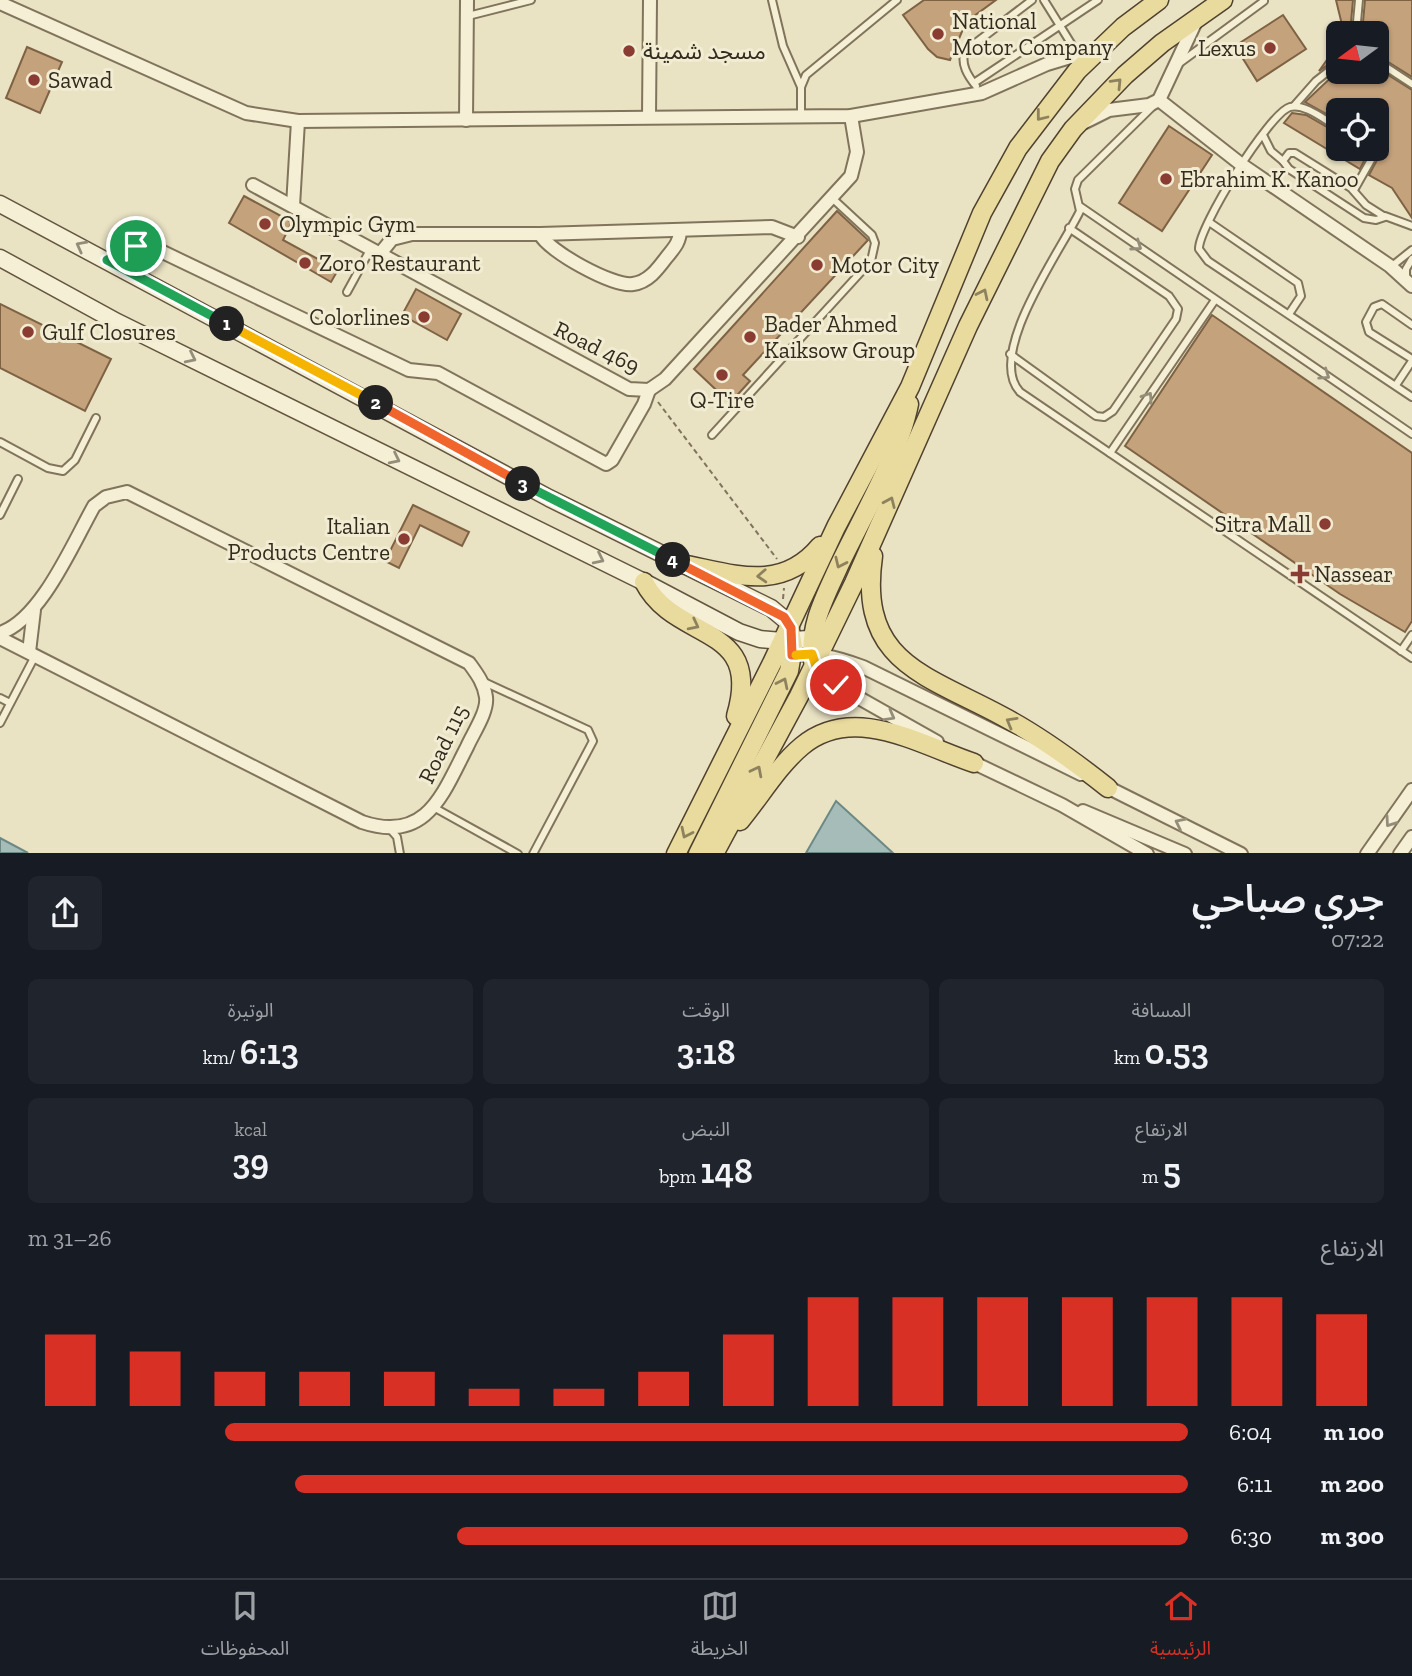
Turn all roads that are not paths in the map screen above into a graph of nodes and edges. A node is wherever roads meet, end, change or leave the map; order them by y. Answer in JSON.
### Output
{"nodes":[{"id":1,"x":467,"y":0,"type":"edge"},
{"id":2,"x":491,"y":0,"type":"edge"},
{"id":3,"x":531,"y":0,"type":"edge"},
{"id":4,"x":650,"y":0,"type":"edge"},
{"id":5,"x":772,"y":0,"type":"edge"},
{"id":6,"x":897,"y":0,"type":"edge"},
{"id":7,"x":1032,"y":0,"type":"edge"},
{"id":8,"x":1044,"y":0,"type":"edge"},
{"id":9,"x":1098,"y":0,"type":"edge"},
{"id":10,"x":1159,"y":0,"type":"edge"},
{"id":11,"x":1223,"y":0,"type":"edge"},
{"id":12,"x":1359,"y":0,"type":"edge"},
{"id":13,"x":1264,"y":1,"type":"edge"},
{"id":14,"x":0,"y":4,"type":"edge"},
{"id":15,"x":492,"y":10,"type":"junction"},
{"id":16,"x":468,"y":16,"type":"junction"},
{"id":17,"x":1197,"y":18,"type":"junction"},
{"id":18,"x":1357,"y":21,"type":"edge"},
{"id":19,"x":1060,"y":27,"type":"junction"},
{"id":20,"x":1101,"y":48,"type":"junction"},
{"id":21,"x":1077,"y":53,"type":"junction"},
{"id":22,"x":1175,"y":65,"type":"junction"},
{"id":23,"x":1390,"y":70,"type":"edge"},
{"id":24,"x":1326,"y":72,"type":"edge"},
{"id":25,"x":1412,"y":84,"type":"edge"},
{"id":26,"x":801,"y":88,"type":"junction"},
{"id":27,"x":978,"y":88,"type":"junction"},
{"id":28,"x":1159,"y":100,"type":"junction"},
{"id":29,"x":1294,"y":106,"type":"junction"},
{"id":30,"x":801,"y":116,"type":"junction"},
{"id":31,"x":851,"y":116,"type":"junction"},
{"id":32,"x":649,"y":117,"type":"junction"},
{"id":33,"x":466,"y":120,"type":"junction"},
{"id":34,"x":298,"y":121,"type":"junction"},
{"id":35,"x":1326,"y":121,"type":"edge"},
{"id":36,"x":1073,"y":129,"type":"junction"},
{"id":37,"x":1262,"y":135,"type":"junction"},
{"id":38,"x":1283,"y":161,"type":"junction"},
{"id":39,"x":1370,"y":161,"type":"edge"},
{"id":40,"x":1242,"y":165,"type":"junction"},
{"id":41,"x":253,"y":185,"type":"dead end"},
{"id":42,"x":1354,"y":190,"type":"junction"},
{"id":43,"x":832,"y":198,"type":"junction"},
{"id":44,"x":0,"y":204,"type":"edge"},
{"id":45,"x":293,"y":206,"type":"junction"},
{"id":46,"x":1081,"y":207,"type":"junction"},
{"id":47,"x":1385,"y":216,"type":"junction"},
{"id":48,"x":1209,"y":222,"type":"junction"},
{"id":49,"x":1412,"y":226,"type":"edge"},
{"id":50,"x":1069,"y":228,"type":"junction"},
{"id":51,"x":680,"y":230,"type":"junction"},
{"id":52,"x":540,"y":234,"type":"junction"},
{"id":53,"x":798,"y":237,"type":"junction"},
{"id":54,"x":1412,"y":250,"type":"edge"},
{"id":55,"x":374,"y":252,"type":"junction"},
{"id":56,"x":0,"y":258,"type":"edge"},
{"id":57,"x":1412,"y":259,"type":"edge"},
{"id":58,"x":107,"y":260,"type":"junction"},
{"id":59,"x":1390,"y":266,"type":"junction"},
{"id":60,"x":1409,"y":283,"type":"edge"},
{"id":61,"x":347,"y":292,"type":"dead end"},
{"id":62,"x":1214,"y":299,"type":"junction"},
{"id":63,"x":1289,"y":314,"type":"junction"},
{"id":64,"x":1412,"y":325,"type":"edge"},
{"id":65,"x":1010,"y":354,"type":"junction"},
{"id":66,"x":1412,"y":360,"type":"edge"},
{"id":67,"x":1395,"y":385,"type":"junction"},
{"id":68,"x":910,"y":387,"type":"junction"},
{"id":69,"x":649,"y":390,"type":"junction"},
{"id":70,"x":1412,"y":397,"type":"edge"},
{"id":71,"x":96,"y":418,"type":"dead end"},
{"id":72,"x":712,"y":435,"type":"dead end"},
{"id":73,"x":1412,"y":435,"type":"edge"},
{"id":74,"x":0,"y":442,"type":"edge"},
{"id":75,"x":1110,"y":453,"type":"junction"},
{"id":76,"x":18,"y":478,"type":"dead end"},
{"id":77,"x":0,"y":515,"type":"edge"},
{"id":78,"x":836,"y":527,"type":"junction"},
{"id":79,"x":876,"y":533,"type":"junction"},
{"id":80,"x":682,"y":564,"type":"junction"},
{"id":81,"x":644,"y":582,"type":"junction"},
{"id":82,"x":34,"y":610,"type":"junction"},
{"id":83,"x":787,"y":634,"type":"junction"},
{"id":84,"x":1412,"y":635,"type":"edge"},
{"id":85,"x":0,"y":636,"type":"edge"},
{"id":86,"x":1401,"y":651,"type":"junction"},
{"id":87,"x":814,"y":653,"type":"junction"},
{"id":88,"x":32,"y":654,"type":"junction"},
{"id":89,"x":1412,"y":658,"type":"edge"},
{"id":90,"x":482,"y":681,"type":"junction"},
{"id":91,"x":0,"y":698,"type":"edge"},
{"id":92,"x":10,"y":703,"type":"junction"},
{"id":93,"x":0,"y":723,"type":"edge"},
{"id":94,"x":725,"y":752,"type":"junction"},
{"id":95,"x":974,"y":763,"type":"junction"},
{"id":96,"x":1108,"y":788,"type":"junction"},
{"id":97,"x":1412,"y":790,"type":"edge"},
{"id":98,"x":1062,"y":805,"type":"junction"},
{"id":99,"x":435,"y":808,"type":"junction"},
{"id":100,"x":390,"y":828,"type":"junction"},
{"id":101,"x":1412,"y":837,"type":"edge"},
{"id":102,"x":716,"y":851,"type":"edge"},
{"id":103,"x":400,"y":853,"type":"edge"},
{"id":104,"x":518,"y":853,"type":"edge"},
{"id":105,"x":533,"y":853,"type":"edge"},
{"id":106,"x":676,"y":853,"type":"edge"},
{"id":107,"x":698,"y":853,"type":"edge"},
{"id":108,"x":1147,"y":853,"type":"edge"},
{"id":109,"x":1185,"y":853,"type":"edge"},
{"id":110,"x":1241,"y":853,"type":"edge"},
{"id":111,"x":1367,"y":853,"type":"edge"},
{"id":112,"x":1400,"y":853,"type":"edge"}],
"edges":[{"from":1,"to":16,"type":"street"},
{"from":2,"to":15,"type":"lane"},
{"from":3,"to":15,"type":"lane"},
{"from":4,"to":32,"type":"street"},
{"from":5,"to":26,"type":"lane"},
{"from":6,"to":26,"type":"lane"},
{"from":7,"to":27,"type":"lane"},
{"from":8,"to":19,"type":"lane"},
{"from":9,"to":19,"type":"lane"},
{"from":10,"to":20,"type":"main road"},
{"from":11,"to":17,"type":"main road"},
{"from":12,"to":18,"type":"lane"},
{"from":13,"to":22,"type":"lane"},
{"from":14,"to":34,"type":"street"},
{"from":15,"to":16,"type":"lane"},
{"from":16,"to":33,"type":"street"},
{"from":17,"to":22,"type":"street"},
{"from":36,"to":17,"type":"main road","one_way":true},
{"from":19,"to":21,"type":"lane"},
{"from":19,"to":27,"type":"lane"},
{"from":20,"to":21,"type":"street"},
{"from":20,"to":68,"type":"main road","one_way":true},
{"from":21,"to":27,"type":"street"},
{"from":22,"to":28,"type":"street"},
{"from":23,"to":25,"type":"lane"},
{"from":24,"to":29,"type":"lane"},
{"from":26,"to":30,"type":"lane"},
{"from":27,"to":31,"type":"street"},
{"from":28,"to":36,"type":"street"},
{"from":28,"to":40,"type":"street"},
{"from":28,"to":46,"type":"lane"},
{"from":29,"to":35,"type":"lane"},
{"from":29,"to":37,"type":"lane"},
{"from":30,"to":31,"type":"street"},
{"from":30,"to":32,"type":"street"},
{"from":31,"to":43,"type":"street","name":"Road 469"},
{"from":32,"to":33,"type":"street"},
{"from":33,"to":34,"type":"street"},
{"from":34,"to":45,"type":"street"},
{"from":79,"to":36,"type":"main road","one_way":true},
{"from":37,"to":38,"type":"lane"},
{"from":37,"to":40,"type":"lane"},
{"from":38,"to":42,"type":"lane"},
{"from":38,"to":47,"type":"lane"},
{"from":39,"to":42,"type":"lane"},
{"from":40,"to":48,"type":"lane"},
{"from":40,"to":59,"type":"street"},
{"from":41,"to":45,"type":"street","name":"Road 469"},
{"from":42,"to":47,"type":"lane"},
{"from":43,"to":53,"type":"street","name":"Road 469"},
{"from":43,"to":72,"type":"lane"},
{"from":58,"to":44,"type":"street","one_way":true},
{"from":45,"to":55,"type":"street","name":"Road 469"},
{"from":46,"to":50,"type":"lane"},
{"from":46,"to":62,"type":"lane","one_way":true},
{"from":47,"to":49,"type":"lane"},
{"from":48,"to":63,"type":"lane"},
{"from":48,"to":63,"type":"lane"},
{"from":50,"to":65,"type":"lane"},
{"from":50,"to":65,"type":"lane"},
{"from":51,"to":52,"type":"street"},
{"from":51,"to":52,"type":"street"},
{"from":51,"to":53,"type":"street"},
{"from":52,"to":55,"type":"street"},
{"from":53,"to":69,"type":"street","name":"Road 469"},
{"from":54,"to":59,"type":"lane"},
{"from":55,"to":61,"type":"lane"},
{"from":55,"to":69,"type":"street","name":"Road 469"},
{"from":56,"to":81,"type":"street","one_way":true},
{"from":57,"to":60,"type":"lane"},
{"from":58,"to":69,"type":"street"},
{"from":58,"to":80,"type":"street"},
{"from":59,"to":60,"type":"street"},
{"from":62,"to":73,"type":"lane","one_way":true},
{"from":75,"to":62,"type":"lane","one_way":true},
{"from":63,"to":67,"type":"lane"},
{"from":64,"to":66,"type":"lane"},
{"from":65,"to":75,"type":"lane"},
{"from":66,"to":67,"type":"lane"},
{"from":67,"to":70,"type":"lane"},
{"from":68,"to":78,"type":"main road"},
{"from":68,"to":87,"type":"main road","one_way":true},
{"from":71,"to":74,"type":"lane"},
{"from":75,"to":86,"type":"lane"},
{"from":76,"to":77,"type":"lane"},
{"from":78,"to":80,"type":"main road","one_way":true},
{"from":78,"to":83,"type":"main road"},
{"from":79,"to":87,"type":"main road"},
{"from":96,"to":79,"type":"main road","one_way":true},
{"from":80,"to":83,"type":"street"},
{"from":81,"to":83,"type":"street"},
{"from":81,"to":94,"type":"main road","one_way":true},
{"from":82,"to":85,"type":"street","name":"Road 115"},
{"from":82,"to":88,"type":"street","name":"Road 115"},
{"from":82,"to":90,"type":"street","name":"Road 115"},
{"from":83,"to":87,"type":"street"},
{"from":83,"to":94,"type":"main road"},
{"from":107,"to":83,"type":"main road","one_way":true},
{"from":84,"to":86,"type":"lane"},
{"from":85,"to":88,"type":"street","name":"Road 115"},
{"from":86,"to":89,"type":"lane"},
{"from":87,"to":95,"type":"street","one_way":true},
{"from":87,"to":96,"type":"street"},
{"from":102,"to":87,"type":"main road","one_way":true},
{"from":88,"to":92,"type":"lane"},
{"from":88,"to":100,"type":"street","name":"Road 115"},
{"from":90,"to":99,"type":"street","name":"Road 115"},
{"from":90,"to":105,"type":"lane"},
{"from":91,"to":92,"type":"lane"},
{"from":92,"to":93,"type":"lane"},
{"from":94,"to":106,"type":"main road","one_way":true},
{"from":95,"to":98,"type":"street"},
{"from":95,"to":102,"type":"main road"},
{"from":110,"to":96,"type":"street","one_way":true},
{"from":97,"to":111,"type":"street","one_way":true},
{"from":98,"to":108,"type":"street"},
{"from":98,"to":109,"type":"street"},
{"from":99,"to":100,"type":"street","name":"Road 115"},
{"from":99,"to":104,"type":"lane"},
{"from":100,"to":103,"type":"lane"},
{"from":101,"to":112,"type":"street"}]}
